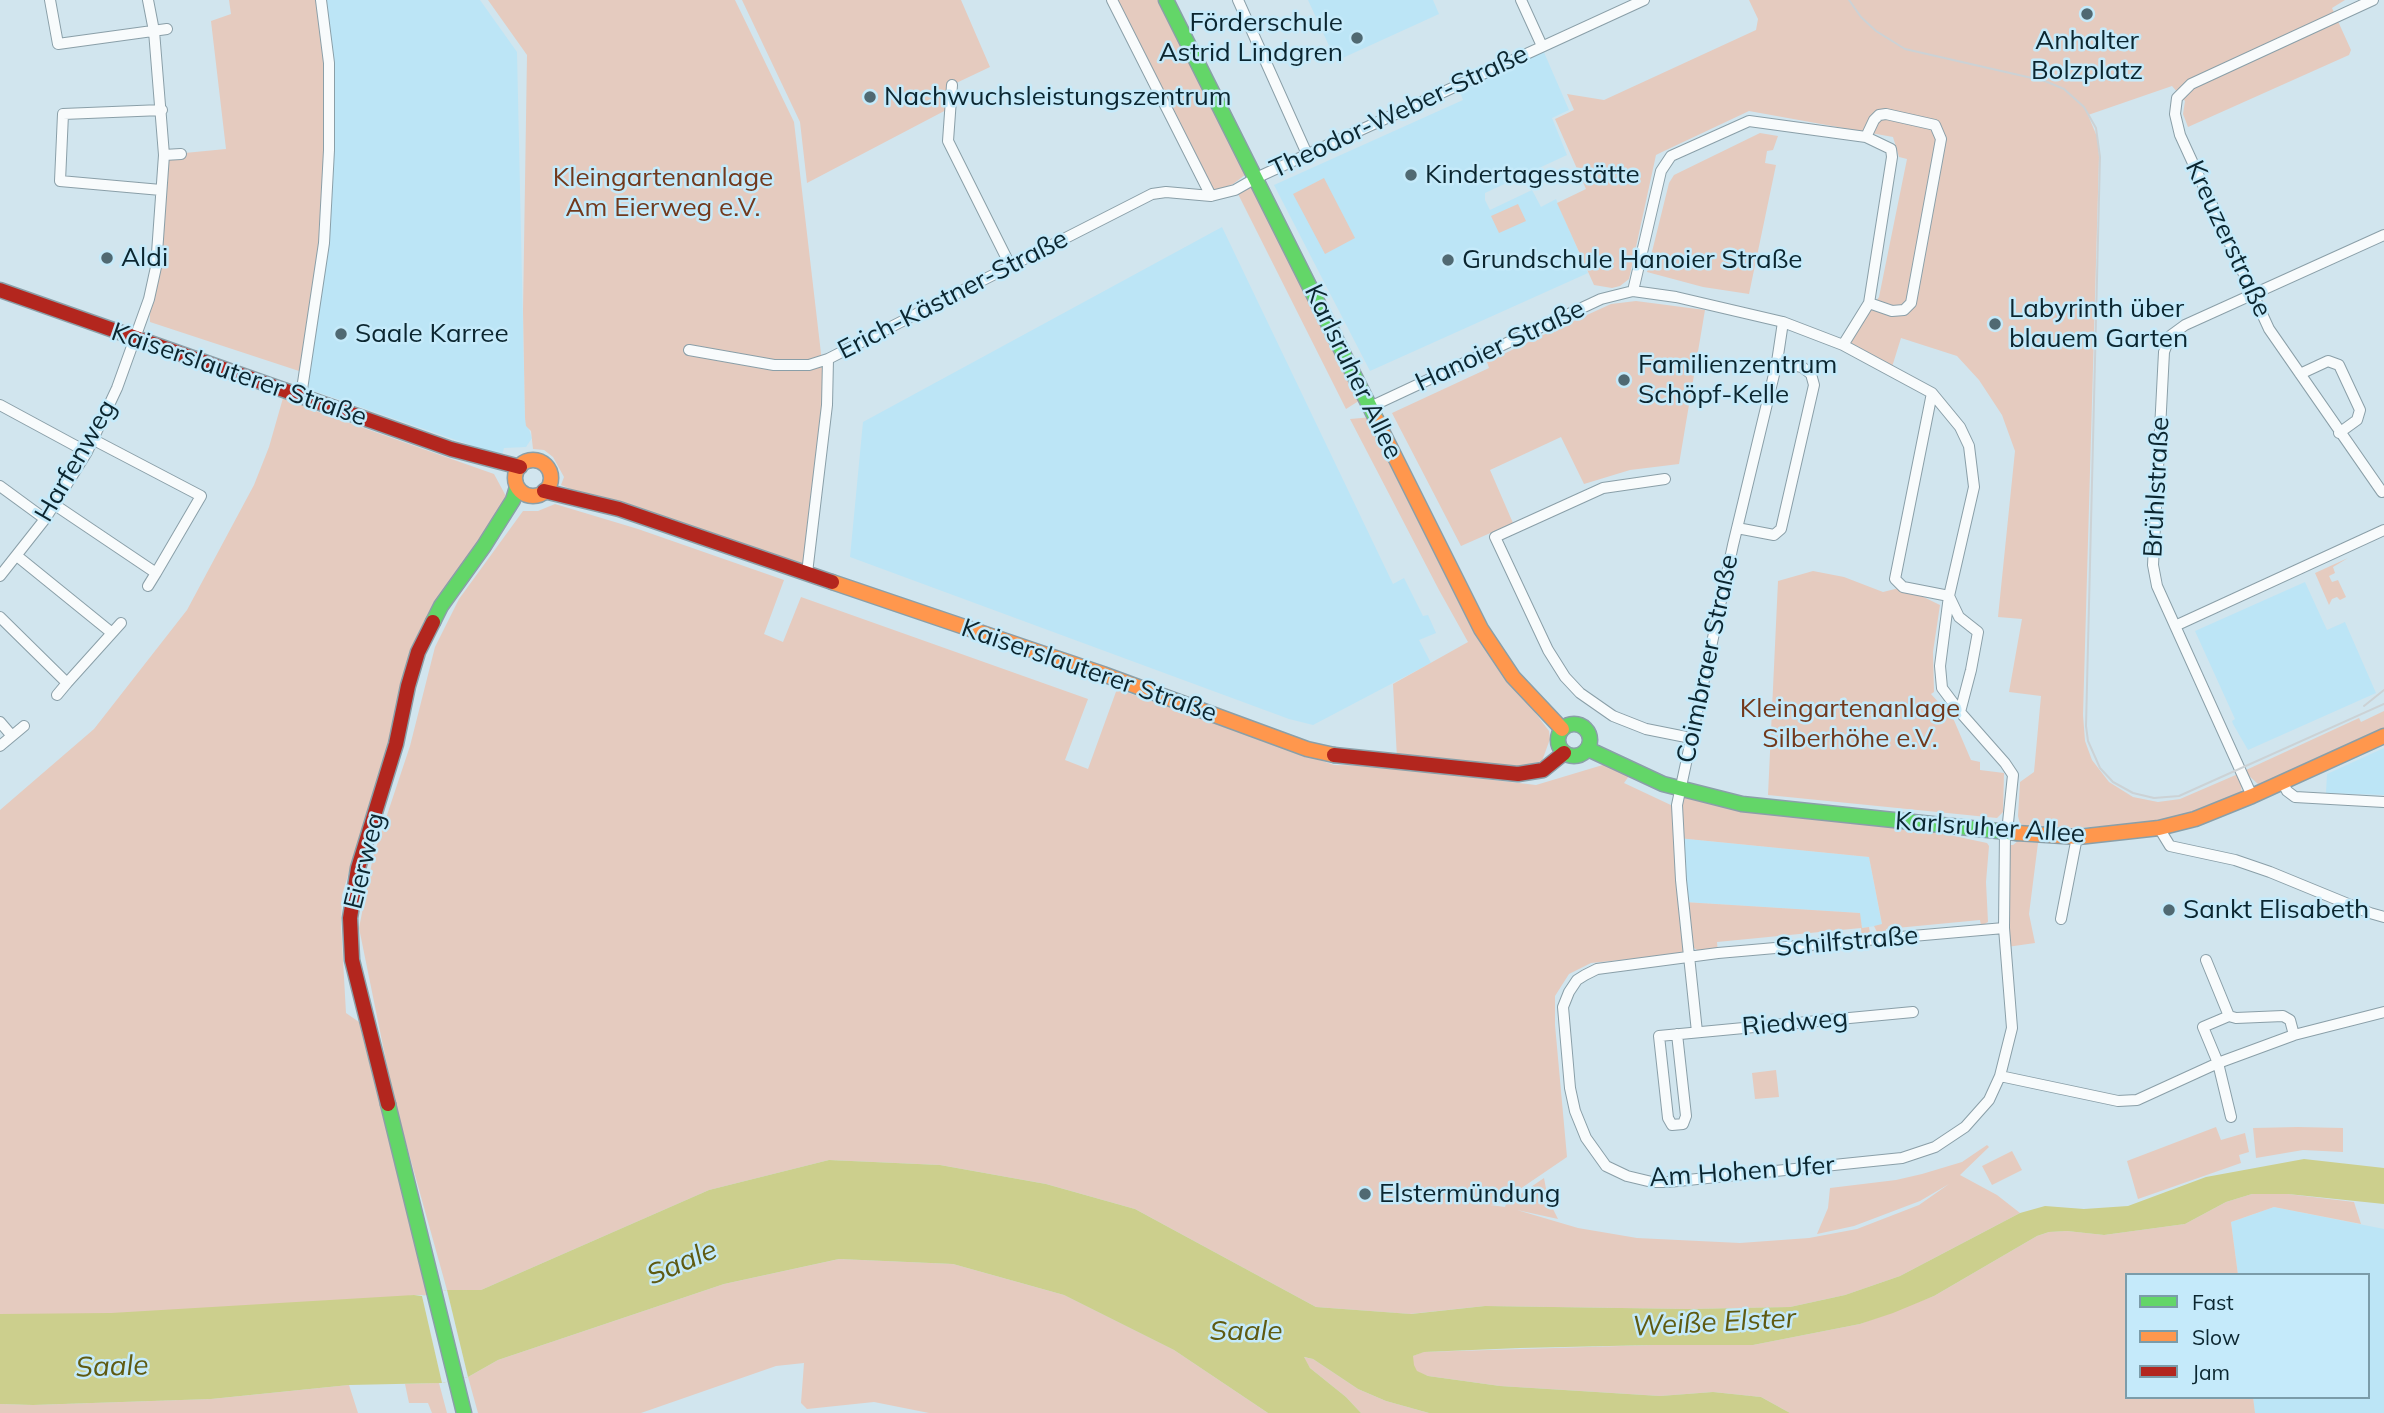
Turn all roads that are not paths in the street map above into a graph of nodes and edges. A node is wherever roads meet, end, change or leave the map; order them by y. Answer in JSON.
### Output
{"nodes":[{"id":1,"x":50,"y":0,"type":"edge"},
{"id":2,"x":148,"y":0,"type":"edge"},
{"id":3,"x":321,"y":0,"type":"edge"},
{"id":4,"x":1111,"y":0,"type":"edge"},
{"id":5,"x":1166,"y":0,"type":"edge"},
{"id":6,"x":1238,"y":0,"type":"edge"},
{"id":7,"x":1521,"y":0,"type":"edge"},
{"id":8,"x":1644,"y":0,"type":"edge"},
{"id":9,"x":2373,"y":0,"type":"edge"},
{"id":10,"x":167,"y":29,"type":"dead end"},
{"id":11,"x":154,"y":31,"type":"junction"},
{"id":12,"x":1542,"y":46,"type":"junction"},
{"id":13,"x":952,"y":85,"type":"dead end"},
{"id":14,"x":162,"y":110,"type":"junction"},
{"id":15,"x":1866,"y":137,"type":"junction"},
{"id":16,"x":181,"y":154,"type":"dead end"},
{"id":17,"x":1307,"y":154,"type":"junction"},
{"id":18,"x":164,"y":155,"type":"junction"},
{"id":19,"x":1256,"y":177,"type":"junction"},
{"id":20,"x":162,"y":190,"type":"junction"},
{"id":21,"x":1211,"y":196,"type":"junction"},
{"id":22,"x":2384,"y":235,"type":"edge"},
{"id":23,"x":1010,"y":265,"type":"junction"},
{"id":24,"x":0,"y":290,"type":"edge"},
{"id":25,"x":1633,"y":291,"type":"junction"},
{"id":26,"x":2254,"y":294,"type":"junction"},
{"id":27,"x":1869,"y":303,"type":"junction"},
{"id":28,"x":1783,"y":322,"type":"junction"},
{"id":29,"x":136,"y":338,"type":"junction"},
{"id":30,"x":1843,"y":345,"type":"junction"},
{"id":31,"x":689,"y":350,"type":"dead end"},
{"id":32,"x":828,"y":359,"type":"junction"},
{"id":33,"x":1777,"y":362,"type":"junction"},
{"id":34,"x":2300,"y":374,"type":"junction"},
{"id":35,"x":1932,"y":393,"type":"junction"},
{"id":36,"x":301,"y":396,"type":"junction"},
{"id":37,"x":0,"y":405,"type":"edge"},
{"id":38,"x":1370,"y":407,"type":"junction"},
{"id":39,"x":2339,"y":433,"type":"junction"},
{"id":40,"x":94,"y":440,"type":"junction"},
{"id":41,"x":87,"y":452,"type":"junction"},
{"id":42,"x":1665,"y":479,"type":"dead end"},
{"id":43,"x":520,"y":482,"type":"junction"},
{"id":44,"x":0,"y":486,"type":"edge"},
{"id":45,"x":547,"y":486,"type":"junction"},
{"id":46,"x":2382,"y":492,"type":"dead end"},
{"id":47,"x":55,"y":505,"type":"junction"},
{"id":48,"x":45,"y":519,"type":"junction"},
{"id":49,"x":1737,"y":528,"type":"junction"},
{"id":50,"x":2384,"y":530,"type":"edge"},
{"id":51,"x":17,"y":556,"type":"junction"},
{"id":52,"x":156,"y":573,"type":"junction"},
{"id":53,"x":807,"y":573,"type":"junction"},
{"id":54,"x":0,"y":576,"type":"edge"},
{"id":55,"x":148,"y":586,"type":"dead end"},
{"id":56,"x":1949,"y":596,"type":"junction"},
{"id":57,"x":0,"y":617,"type":"edge"},
{"id":58,"x":121,"y":623,"type":"dead end"},
{"id":59,"x":2175,"y":626,"type":"junction"},
{"id":60,"x":112,"y":634,"type":"junction"},
{"id":61,"x":68,"y":683,"type":"junction"},
{"id":62,"x":57,"y":695,"type":"dead end"},
{"id":63,"x":1960,"y":712,"type":"junction"},
{"id":64,"x":0,"y":722,"type":"edge"},
{"id":65,"x":24,"y":726,"type":"dead end"},
{"id":66,"x":1562,"y":729,"type":"junction"},
{"id":67,"x":12,"y":736,"type":"junction"},
{"id":68,"x":2384,"y":736,"type":"edge"},
{"id":69,"x":1691,"y":738,"type":"junction"},
{"id":70,"x":0,"y":746,"type":"edge"},
{"id":71,"x":1588,"y":748,"type":"junction"},
{"id":72,"x":1564,"y":752,"type":"junction"},
{"id":73,"x":2283,"y":783,"type":"junction"},
{"id":74,"x":1679,"y":789,"type":"junction"},
{"id":75,"x":2252,"y":796,"type":"junction"},
{"id":76,"x":2384,"y":802,"type":"edge"},
{"id":77,"x":2159,"y":828,"type":"junction"},
{"id":78,"x":2006,"y":832,"type":"junction"},
{"id":79,"x":2077,"y":837,"type":"junction"},
{"id":80,"x":2384,"y":917,"type":"edge"},
{"id":81,"x":2062,"y":919,"type":"dead end"},
{"id":82,"x":2004,"y":928,"type":"junction"},
{"id":83,"x":1690,"y":958,"type":"junction"},
{"id":84,"x":2206,"y":960,"type":"dead end"},
{"id":85,"x":1913,"y":1012,"type":"dead end"},
{"id":86,"x":2384,"y":1012,"type":"edge"},
{"id":87,"x":2229,"y":1016,"type":"junction"},
{"id":88,"x":1697,"y":1032,"type":"junction"},
{"id":89,"x":1676,"y":1034,"type":"junction"},
{"id":90,"x":2294,"y":1035,"type":"junction"},
{"id":91,"x":2218,"y":1063,"type":"junction"},
{"id":92,"x":2000,"y":1076,"type":"junction"},
{"id":93,"x":2231,"y":1118,"type":"dead end"},
{"id":94,"x":461,"y":1406,"type":"edge"}],
"edges":[{"from":1,"to":11,"type":"street"},
{"from":2,"to":11,"type":"street","name":"Harfenweg"},
{"from":3,"to":36,"type":"street"},
{"from":4,"to":21,"type":"street"},
{"from":5,"to":19,"type":"street","name":"Karlsruher Allee"},
{"from":6,"to":17,"type":"street"},
{"from":7,"to":12,"type":"street"},
{"from":8,"to":12,"type":"street","name":"Theodor-Weber-Straße"},
{"from":9,"to":26,"type":"street","name":"Kreuzerstraße"},
{"from":10,"to":11,"type":"street"},
{"from":11,"to":14,"type":"street","name":"Harfenweg"},
{"from":12,"to":17,"type":"street","name":"Theodor-Weber-Straße"},
{"from":13,"to":23,"type":"street"},
{"from":14,"to":18,"type":"street","name":"Harfenweg"},
{"from":14,"to":20,"type":"street"},
{"from":15,"to":25,"type":"street"},
{"from":15,"to":27,"type":"street"},
{"from":15,"to":27,"type":"street"},
{"from":16,"to":18,"type":"street"},
{"from":17,"to":19,"type":"street","name":"Theodor-Weber-Straße"},
{"from":18,"to":20,"type":"street","name":"Harfenweg"},
{"from":19,"to":21,"type":"street","name":"Erich-Kästner-Straße"},
{"from":19,"to":38,"type":"street","name":"Karlsruher Allee"},
{"from":20,"to":29,"type":"street","name":"Harfenweg"},
{"from":21,"to":23,"type":"street","name":"Erich-Kästner-Straße"},
{"from":22,"to":26,"type":"street","name":"Brühlstraße"},
{"from":23,"to":32,"type":"street","name":"Erich-Kästner-Straße"},
{"from":24,"to":29,"type":"street","name":"Kaiserslauterer Straße"},
{"from":25,"to":28,"type":"street","name":"Hanoier Straße"},
{"from":25,"to":38,"type":"street","name":"Hanoier Straße"},
{"from":26,"to":34,"type":"street","name":"Kreuzerstraße"},
{"from":26,"to":59,"type":"street","name":"Brühlstraße"},
{"from":27,"to":30,"type":"street"},
{"from":28,"to":30,"type":"street","name":"Hanoier Straße"},
{"from":28,"to":33,"type":"street","name":"Coimbraer Straße"},
{"from":29,"to":36,"type":"street","name":"Kaiserslauterer Straße"},
{"from":29,"to":40,"type":"street","name":"Harfenweg"},
{"from":30,"to":35,"type":"street","name":"Hanoier Straße"},
{"from":31,"to":32,"type":"street","name":"Erich-Kästner-Straße"},
{"from":32,"to":53,"type":"street"},
{"from":33,"to":49,"type":"street","name":"Coimbraer Straße"},
{"from":33,"to":49,"type":"street","name":"Coimbraer Straße"},
{"from":34,"to":39,"type":"street","name":"Kreuzerstraße"},
{"from":34,"to":39,"type":"street"},
{"from":35,"to":56,"type":"street","name":"Hanoier Straße"},
{"from":35,"to":56,"type":"street"},
{"from":36,"to":43,"type":"street","name":"Kaiserslauterer Straße"},
{"from":37,"to":41,"type":"street"},
{"from":38,"to":66,"type":"street","name":"Karlsruher Allee"},
{"from":39,"to":46,"type":"street","name":"Kreuzerstraße"},
{"from":40,"to":41,"type":"street","name":"Harfenweg"},
{"from":40,"to":52,"type":"street"},
{"from":41,"to":47,"type":"street","name":"Harfenweg"},
{"from":42,"to":69,"type":"street"},
{"from":43,"to":45,"type":"street"},
{"from":43,"to":45,"type":"street","name":"Kaiserslauterer Straße"},
{"from":43,"to":94,"type":"street","name":"Eierweg"},
{"from":44,"to":48,"type":"street"},
{"from":45,"to":53,"type":"street","name":"Kaiserslauterer Straße"},
{"from":47,"to":48,"type":"street","name":"Harfenweg"},
{"from":47,"to":52,"type":"street"},
{"from":48,"to":51,"type":"street","name":"Harfenweg"},
{"from":49,"to":69,"type":"street","name":"Coimbraer Straße"},
{"from":50,"to":59,"type":"street"},
{"from":51,"to":54,"type":"street","name":"Harfenweg"},
{"from":51,"to":60,"type":"street"},
{"from":52,"to":55,"type":"street"},
{"from":53,"to":72,"type":"street","name":"Kaiserslauterer Straße"},
{"from":56,"to":63,"type":"street","name":"Hanoier Straße"},
{"from":56,"to":63,"type":"street"},
{"from":57,"to":61,"type":"street"},
{"from":58,"to":60,"type":"street"},
{"from":59,"to":75,"type":"street","name":"Brühlstraße"},
{"from":60,"to":61,"type":"street"},
{"from":61,"to":62,"type":"street"},
{"from":63,"to":78,"type":"street","name":"Hanoier Straße"},
{"from":64,"to":67,"type":"street"},
{"from":65,"to":67,"type":"street"},
{"from":66,"to":71,"type":"street"},
{"from":66,"to":72,"type":"street"},
{"from":67,"to":70,"type":"street"},
{"from":68,"to":73,"type":"street","name":"Karlsruher Allee"},
{"from":69,"to":74,"type":"street","name":"Coimbraer Straße"},
{"from":71,"to":72,"type":"street"},
{"from":71,"to":74,"type":"street","name":"Karlsruher Allee"},
{"from":73,"to":75,"type":"street","name":"Karlsruher Allee"},
{"from":73,"to":76,"type":"street"},
{"from":74,"to":78,"type":"street","name":"Karlsruher Allee"},
{"from":74,"to":83,"type":"street"},
{"from":75,"to":77,"type":"street","name":"Karlsruher Allee"},
{"from":77,"to":79,"type":"street","name":"Karlsruher Allee"},
{"from":77,"to":80,"type":"street"},
{"from":78,"to":79,"type":"street","name":"Karlsruher Allee"},
{"from":78,"to":82,"type":"street","name":"Am Hohen Ufer"},
{"from":79,"to":81,"type":"street"},
{"from":82,"to":83,"type":"street","name":"Schilfstraße"},
{"from":82,"to":92,"type":"street","name":"Am Hohen Ufer"},
{"from":83,"to":88,"type":"street"},
{"from":83,"to":92,"type":"street","name":"Am Hohen Ufer"},
{"from":84,"to":87,"type":"street"},
{"from":85,"to":88,"type":"street","name":"Riedweg"},
{"from":86,"to":90,"type":"street"},
{"from":87,"to":90,"type":"street"},
{"from":87,"to":91,"type":"street"},
{"from":88,"to":89,"type":"street","name":"Riedweg"},
{"from":89,"to":89,"type":"street"},
{"from":90,"to":91,"type":"street"},
{"from":91,"to":92,"type":"street"},
{"from":91,"to":93,"type":"street"}]}
